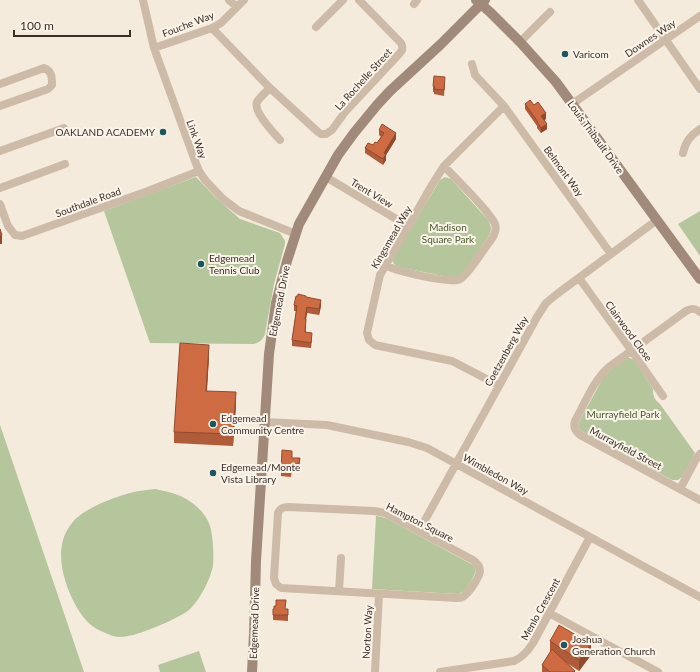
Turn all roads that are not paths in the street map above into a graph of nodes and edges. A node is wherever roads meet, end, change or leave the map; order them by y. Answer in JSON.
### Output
{"nodes":[{"id":1,"x":143,"y":0,"type":"edge"},
{"id":2,"x":229,"y":0,"type":"edge"},
{"id":3,"x":244,"y":0,"type":"edge"},
{"id":4,"x":343,"y":0,"type":"edge"},
{"id":5,"x":359,"y":0,"type":"edge"},
{"id":6,"x":638,"y":0,"type":"edge"},
{"id":7,"x":481,"y":1,"type":"edge"},
{"id":8,"x":237,"y":7,"type":"junction"},
{"id":9,"x":550,"y":12,"type":"dead end"},
{"id":10,"x":700,"y":16,"type":"edge"},
{"id":11,"x":316,"y":27,"type":"dead end"},
{"id":12,"x":212,"y":28,"type":"junction"},
{"id":13,"x":665,"y":40,"type":"junction"},
{"id":14,"x":520,"y":42,"type":"junction"},
{"id":15,"x":154,"y":48,"type":"junction"},
{"id":16,"x":472,"y":64,"type":"dead end"},
{"id":17,"x":0,"y":84,"type":"edge"},
{"id":18,"x":270,"y":88,"type":"junction"},
{"id":19,"x":700,"y":89,"type":"edge"},
{"id":20,"x":502,"y":103,"type":"junction"},
{"id":21,"x":572,"y":104,"type":"junction"},
{"id":22,"x":0,"y":106,"type":"edge"},
{"id":23,"x":64,"y":128,"type":"dead end"},
{"id":24,"x":700,"y":129,"type":"edge"},
{"id":25,"x":280,"y":140,"type":"dead end"},
{"id":26,"x":0,"y":151,"type":"edge"},
{"id":27,"x":683,"y":153,"type":"dead end"},
{"id":28,"x":65,"y":164,"type":"dead end"},
{"id":29,"x":444,"y":166,"type":"junction"},
{"id":30,"x":199,"y":171,"type":"junction"},
{"id":31,"x":326,"y":177,"type":"junction"},
{"id":32,"x":0,"y":188,"type":"edge"},
{"id":33,"x":0,"y":204,"type":"edge"},
{"id":34,"x":657,"y":220,"type":"junction"},
{"id":35,"x":408,"y":226,"type":"junction"},
{"id":36,"x":296,"y":234,"type":"junction"},
{"id":37,"x":611,"y":254,"type":"junction"},
{"id":38,"x":385,"y":265,"type":"junction"},
{"id":39,"x":579,"y":278,"type":"junction"},
{"id":40,"x":700,"y":280,"type":"edge"},
{"id":41,"x":698,"y":311,"type":"edge"},
{"id":42,"x":631,"y":350,"type":"junction"},
{"id":43,"x":498,"y":385,"type":"junction"},
{"id":44,"x":663,"y":396,"type":"dead end"},
{"id":45,"x":264,"y":422,"type":"junction"},
{"id":46,"x":700,"y":454,"type":"edge"},
{"id":47,"x":456,"y":464,"type":"junction"},
{"id":48,"x":680,"y":489,"type":"junction"},
{"id":49,"x":700,"y":500,"type":"edge"},
{"id":50,"x":419,"y":531,"type":"junction"},
{"id":51,"x":590,"y":537,"type":"junction"},
{"id":52,"x":341,"y":558,"type":"dead end"},
{"id":53,"x":339,"y":591,"type":"junction"},
{"id":54,"x":379,"y":594,"type":"junction"},
{"id":55,"x":700,"y":597,"type":"edge"},
{"id":56,"x":549,"y":613,"type":"junction"},
{"id":57,"x":479,"y":669,"type":"edge"},
{"id":58,"x":252,"y":672,"type":"edge"},
{"id":59,"x":375,"y":672,"type":"edge"},
{"id":60,"x":440,"y":672,"type":"edge"},
{"id":61,"x":658,"y":672,"type":"edge"}],
"edges":[{"from":1,"to":15,"type":"street","name":"Link Way"},
{"from":2,"to":8,"type":"street"},
{"from":3,"to":8,"type":"street","name":"Fouche Way"},
{"from":4,"to":11,"type":"street"},
{"from":5,"to":18,"type":"street","name":"La Rochelle Street"},
{"from":6,"to":13,"type":"street"},
{"from":7,"to":14,"type":"street","name":"Louis Thibault Drive"},
{"from":7,"to":31,"type":"street","name":"Edgemead Drive"},
{"from":8,"to":12,"type":"street","name":"Fouche Way"},
{"from":9,"to":14,"type":"street"},
{"from":10,"to":13,"type":"street","name":"Downes Way"},
{"from":12,"to":15,"type":"street","name":"Fouche Way"},
{"from":12,"to":18,"type":"street","name":"La Rochelle Street"},
{"from":13,"to":19,"type":"street"},
{"from":13,"to":21,"type":"street","name":"Downes Way"},
{"from":14,"to":21,"type":"street","name":"Louis Thibault Drive"},
{"from":15,"to":30,"type":"street","name":"Link Way"},
{"from":16,"to":20,"type":"street","name":"Belmont Way"},
{"from":17,"to":22,"type":"street"},
{"from":18,"to":25,"type":"street"},
{"from":20,"to":29,"type":"street","name":"Kingsmead Way"},
{"from":20,"to":37,"type":"street","name":"Belmont Way"},
{"from":21,"to":34,"type":"street","name":"Louis Thibault Drive"},
{"from":23,"to":26,"type":"street"},
{"from":24,"to":27,"type":"street"},
{"from":28,"to":32,"type":"street"},
{"from":29,"to":35,"type":"street","name":"Kingsmead Way"},
{"from":29,"to":38,"type":"street"},
{"from":30,"to":33,"type":"street","name":"Southdale Road"},
{"from":30,"to":36,"type":"street","name":"Link Way"},
{"from":31,"to":35,"type":"street","name":"Trent View"},
{"from":31,"to":36,"type":"street","name":"Edgemead Drive"},
{"from":34,"to":37,"type":"street","name":"Coetzenberg Way"},
{"from":34,"to":40,"type":"street","name":"Louis Thibault Drive"},
{"from":35,"to":38,"type":"street","name":"Kingsmead Way"},
{"from":36,"to":45,"type":"street","name":"Edgemead Drive"},
{"from":37,"to":39,"type":"street","name":"Coetzenberg Way"},
{"from":38,"to":43,"type":"street","name":"Kingsmead Way"},
{"from":39,"to":42,"type":"street","name":"Clairwood Close"},
{"from":39,"to":43,"type":"street","name":"Coetzenberg Way"},
{"from":41,"to":42,"type":"street","name":"Murrayfield Street"},
{"from":42,"to":44,"type":"street","name":"Clairwood Close"},
{"from":42,"to":48,"type":"street","name":"Murrayfield Street"},
{"from":43,"to":47,"type":"street","name":"Coetzenberg Way"},
{"from":45,"to":47,"type":"street","name":"Wimbledon Way"},
{"from":45,"to":58,"type":"street","name":"Edgemead Drive"},
{"from":46,"to":48,"type":"street"},
{"from":47,"to":50,"type":"street","name":"Coetzenberg Way"},
{"from":47,"to":51,"type":"street","name":"Wimbledon Way"},
{"from":48,"to":49,"type":"street","name":"Murrayfield Street"},
{"from":50,"to":53,"type":"street","name":"Hampton Square"},
{"from":50,"to":54,"type":"street","name":"Hampton Square"},
{"from":51,"to":55,"type":"street","name":"Wimbledon Way"},
{"from":51,"to":56,"type":"street","name":"Menlo Crescent"},
{"from":52,"to":53,"type":"street"},
{"from":53,"to":54,"type":"street","name":"Hampton Square"},
{"from":54,"to":59,"type":"street","name":"Norton Way"},
{"from":56,"to":57,"type":"street","name":"Menlo Crescent"},
{"from":56,"to":61,"type":"street"},
{"from":57,"to":60,"type":"street","name":"Menlo Crescent"}]}
